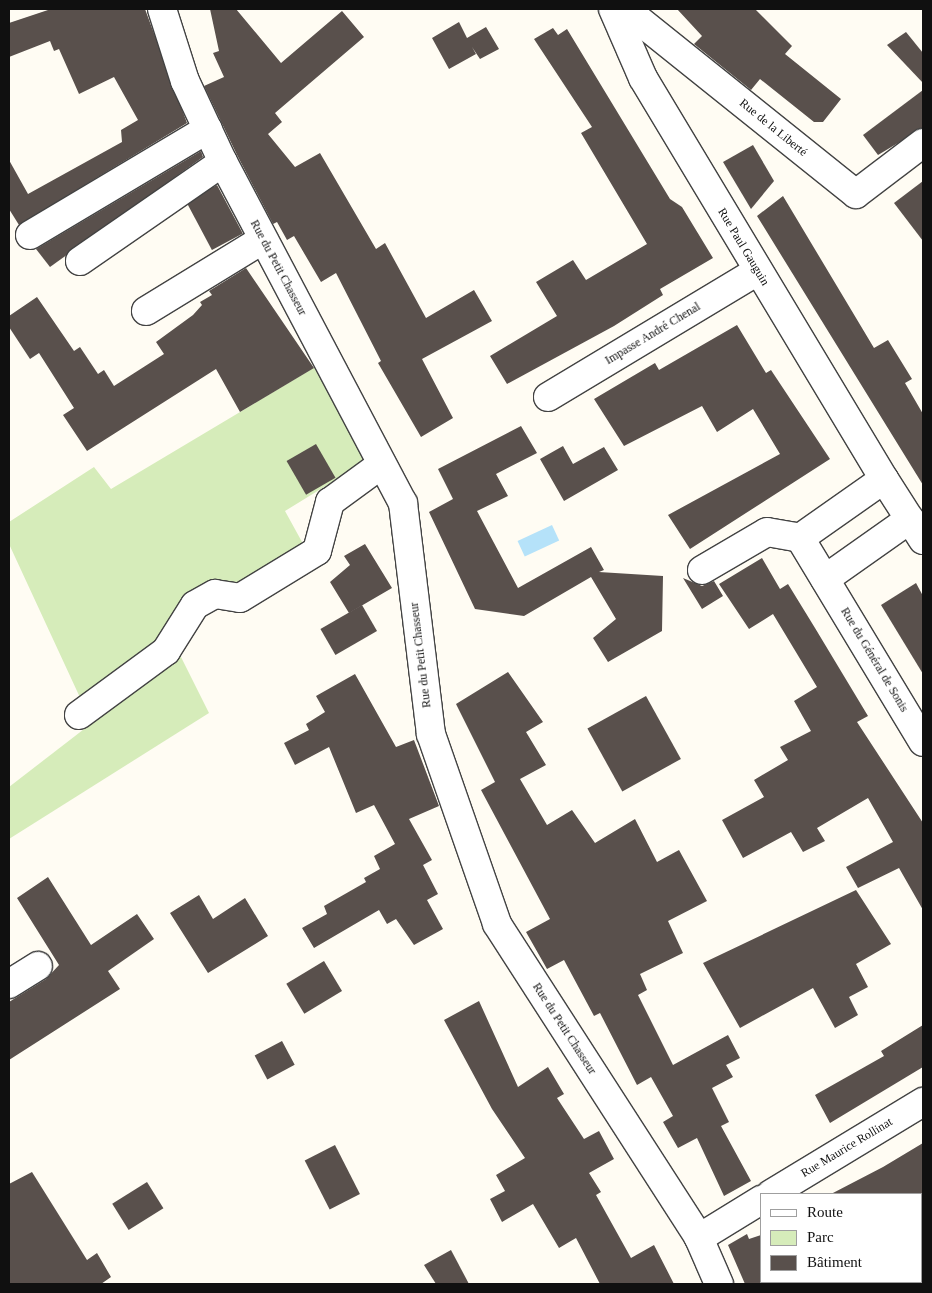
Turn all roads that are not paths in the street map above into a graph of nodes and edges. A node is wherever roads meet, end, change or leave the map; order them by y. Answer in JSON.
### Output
{"nodes":[{"id":1,"x":162,"y":9,"type":"edge"},
{"id":2,"x":613,"y":9,"type":"edge"},
{"id":3,"x":625,"y":9,"type":"edge"},
{"id":4,"x":208,"y":129,"type":"junction"},
{"id":5,"x":923,"y":143,"type":"edge"},
{"id":6,"x":223,"y":162,"type":"junction"},
{"id":7,"x":30,"y":236,"type":"dead end"},
{"id":8,"x":262,"y":240,"type":"junction"},
{"id":9,"x":80,"y":261,"type":"dead end"},
{"id":10,"x":758,"y":271,"type":"junction"},
{"id":11,"x":146,"y":311,"type":"dead end"},
{"id":12,"x":548,"y":398,"type":"dead end"},
{"id":13,"x":382,"y":464,"type":"junction"},
{"id":14,"x":884,"y":478,"type":"junction"},
{"id":15,"x":917,"y":530,"type":"edge"},
{"id":16,"x":800,"y":538,"type":"junction"},
{"id":17,"x":702,"y":570,"type":"dead end"},
{"id":18,"x":825,"y":579,"type":"junction"},
{"id":19,"x":79,"y":715,"type":"dead end"},
{"id":20,"x":923,"y":742,"type":"edge"},
{"id":21,"x":38,"y":966,"type":"dead end"},
{"id":22,"x":9,"y":984,"type":"edge"},
{"id":23,"x":923,"y":1102,"type":"edge"},
{"id":24,"x":773,"y":1193,"type":"edge"},
{"id":25,"x":760,"y":1201,"type":"edge"},
{"id":26,"x":699,"y":1238,"type":"junction"},
{"id":27,"x":719,"y":1284,"type":"edge"}],
"edges":[{"from":1,"to":4,"type":"street","name":"Rue du Petit Chasseur"},
{"from":2,"to":10,"type":"street","name":"Rue Paul Gauguin"},
{"from":3,"to":5,"type":"street","name":"Rue de la Liberté"},
{"from":4,"to":6,"type":"street","name":"Rue du Petit Chasseur"},
{"from":4,"to":7,"type":"street"},
{"from":6,"to":8,"type":"street","name":"Rue du Petit Chasseur"},
{"from":6,"to":9,"type":"street"},
{"from":8,"to":11,"type":"street"},
{"from":8,"to":13,"type":"street","name":"Rue du Petit Chasseur"},
{"from":10,"to":12,"type":"street","name":"Impasse André Chenal"},
{"from":10,"to":14,"type":"street","name":"Rue Paul Gauguin"},
{"from":13,"to":19,"type":"street"},
{"from":13,"to":26,"type":"street","name":"Rue du Petit Chasseur"},
{"from":14,"to":15,"type":"street","name":"Rue Paul Gauguin"},
{"from":14,"to":16,"type":"street"},
{"from":15,"to":18,"type":"street"},
{"from":16,"to":17,"type":"street"},
{"from":16,"to":18,"type":"street","name":"Rue du Général de Sonis"},
{"from":18,"to":20,"type":"street","name":"Rue du Général de Sonis"},
{"from":21,"to":22,"type":"street"},
{"from":23,"to":24,"type":"street","name":"Rue Maurice Rollinat"},
{"from":25,"to":26,"type":"street"},
{"from":26,"to":27,"type":"street","name":"Rue du Petit Chasseur"}]}
